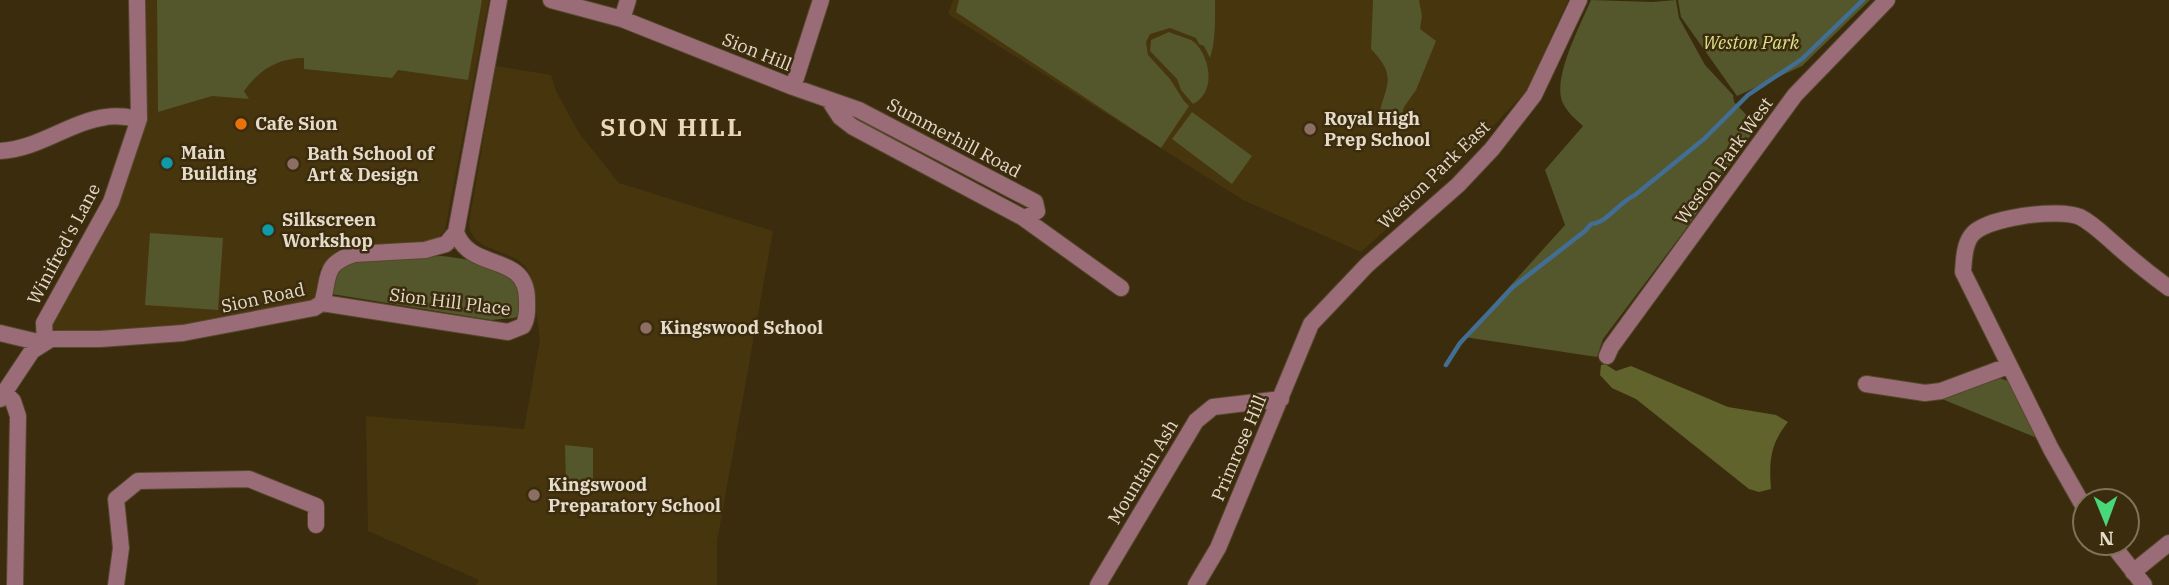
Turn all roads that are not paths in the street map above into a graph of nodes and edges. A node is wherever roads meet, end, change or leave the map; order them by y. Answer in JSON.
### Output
{"nodes":[{"id":1,"x":137,"y":0,"type":"edge"},
{"id":2,"x":499,"y":0,"type":"edge"},
{"id":3,"x":551,"y":0,"type":"edge"},
{"id":4,"x":628,"y":0,"type":"edge"},
{"id":5,"x":821,"y":0,"type":"edge"},
{"id":6,"x":1579,"y":0,"type":"edge"},
{"id":7,"x":1887,"y":0,"type":"edge"},
{"id":8,"x":622,"y":19,"type":"junction"},
{"id":9,"x":793,"y":87,"type":"junction"},
{"id":10,"x":139,"y":119,"type":"junction"},
{"id":11,"x":0,"y":151,"type":"edge"},
{"id":12,"x":456,"y":232,"type":"junction"},
{"id":13,"x":1121,"y":288,"type":"dead end"},
{"id":14,"x":2169,"y":288,"type":"edge"},
{"id":15,"x":321,"y":303,"type":"junction"},
{"id":16,"x":1311,"y":324,"type":"joint"},
{"id":17,"x":0,"y":333,"type":"edge"},
{"id":18,"x":44,"y":342,"type":"junction"},
{"id":19,"x":1607,"y":356,"type":"dead end"},
{"id":20,"x":2008,"y":366,"type":"junction"},
{"id":21,"x":1876,"y":391,"type":"dead end"},
{"id":22,"x":3,"y":396,"type":"edge"},
{"id":23,"x":1281,"y":399,"type":"junction"},
{"id":24,"x":2073,"y":487,"type":"edge"},
{"id":25,"x":316,"y":525,"type":"dead end"},
{"id":26,"x":2169,"y":543,"type":"edge"},
{"id":27,"x":2122,"y":557,"type":"edge"},
{"id":28,"x":2138,"y":578,"type":"edge"},
{"id":29,"x":15,"y":585,"type":"edge"},
{"id":30,"x":116,"y":585,"type":"edge"},
{"id":31,"x":1098,"y":585,"type":"edge"},
{"id":32,"x":1196,"y":585,"type":"edge"}],
"edges":[{"from":1,"to":10,"type":"street","name":"Winifred's Lane"},
{"from":2,"to":12,"type":"street"},
{"from":3,"to":8,"type":"street","name":"Sion Hill"},
{"from":4,"to":8,"type":"street"},
{"from":5,"to":9,"type":"street","name":"Sion Hill"},
{"from":6,"to":16,"type":"street","name":"Weston Park East"},
{"from":7,"to":19,"type":"street","name":"Weston Park West"},
{"from":8,"to":9,"type":"street","name":"Sion Hill"},
{"from":9,"to":13,"type":"street","name":"Summerhill Road"},
{"from":10,"to":11,"type":"street"},
{"from":10,"to":18,"type":"street","name":"Winifred's Lane"},
{"from":12,"to":15,"type":"street","name":"Sion Road"},
{"from":12,"to":15,"type":"street","name":"Sion Hill Place"},
{"from":14,"to":20,"type":"street"},
{"from":15,"to":18,"type":"street","name":"Sion Road"},
{"from":16,"to":23,"type":"street","name":"Primrose Hill"},
{"from":17,"to":18,"type":"street","name":"Sion Road"},
{"from":18,"to":22,"type":"street"},
{"from":20,"to":21,"type":"street"},
{"from":20,"to":24,"type":"street"},
{"from":22,"to":29,"type":"street"},
{"from":23,"to":31,"type":"street","name":"Mountain Ash"},
{"from":23,"to":32,"type":"street","name":"Primrose Hill"},
{"from":25,"to":30,"type":"street"},
{"from":26,"to":28,"type":"street"},
{"from":27,"to":28,"type":"street"}]}
